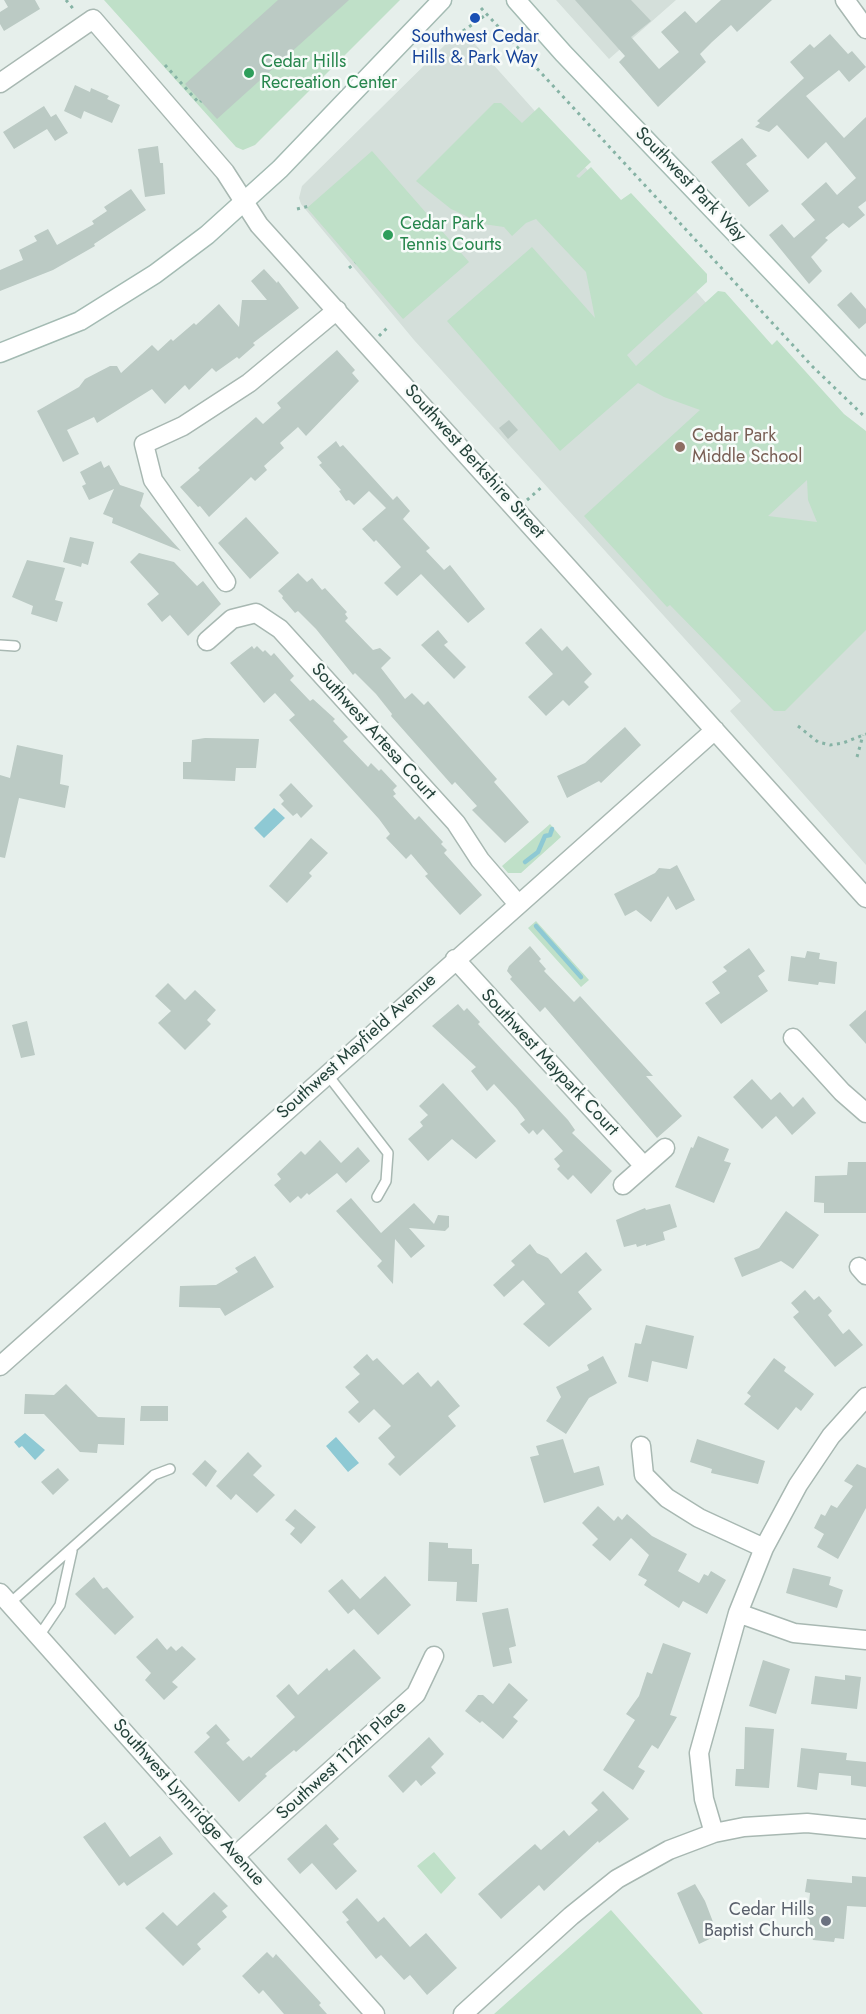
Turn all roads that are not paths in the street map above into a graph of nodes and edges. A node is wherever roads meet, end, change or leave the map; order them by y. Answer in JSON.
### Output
{"nodes":[{"id":1,"x":442,"y":0,"type":"edge"},
{"id":2,"x":516,"y":0,"type":"edge"},
{"id":3,"x":845,"y":0,"type":"edge"},
{"id":4,"x":866,"y":29,"type":"edge"},
{"id":5,"x":0,"y":83,"type":"edge"},
{"id":6,"x":245,"y":202,"type":"junction"},
{"id":7,"x":337,"y":310,"type":"junction"},
{"id":8,"x":0,"y":353,"type":"edge"},
{"id":9,"x":866,"y":370,"type":"edge"},
{"id":10,"x":226,"y":582,"type":"dead end"},
{"id":11,"x":207,"y":641,"type":"dead end"},
{"id":12,"x":0,"y":645,"type":"edge"},
{"id":13,"x":15,"y":646,"type":"dead end"},
{"id":14,"x":715,"y":730,"type":"junction"},
{"id":15,"x":866,"y":898,"type":"edge"},
{"id":16,"x":518,"y":904,"type":"junction"},
{"id":17,"x":455,"y":959,"type":"junction"},
{"id":18,"x":793,"y":1038,"type":"dead end"},
{"id":19,"x":327,"y":1074,"type":"junction"},
{"id":20,"x":866,"y":1113,"type":"edge"},
{"id":21,"x":665,"y":1148,"type":"dead end"},
{"id":22,"x":644,"y":1166,"type":"junction"},
{"id":23,"x":623,"y":1185,"type":"dead end"},
{"id":24,"x":377,"y":1197,"type":"dead end"},
{"id":25,"x":0,"y":1366,"type":"edge"},
{"id":26,"x":866,"y":1397,"type":"edge"},
{"id":27,"x":641,"y":1446,"type":"dead end"},
{"id":28,"x":170,"y":1468,"type":"dead end"},
{"id":29,"x":764,"y":1548,"type":"junction"},
{"id":30,"x":72,"y":1551,"type":"junction"},
{"id":31,"x":5,"y":1598,"type":"edge"},
{"id":32,"x":738,"y":1613,"type":"junction"},
{"id":33,"x":39,"y":1636,"type":"junction"},
{"id":34,"x":866,"y":1641,"type":"edge"},
{"id":35,"x":434,"y":1656,"type":"dead end"},
{"id":36,"x":866,"y":1829,"type":"edge"},
{"id":37,"x":714,"y":1833,"type":"junction"},
{"id":38,"x":235,"y":1856,"type":"junction"},
{"id":39,"x":375,"y":2014,"type":"edge"},
{"id":40,"x":463,"y":2014,"type":"edge"}],
"edges":[{"from":1,"to":6,"type":"street"},
{"from":2,"to":9,"type":"street","name":"Southwest Park Way"},
{"from":3,"to":4,"type":"street"},
{"from":5,"to":6,"type":"street","name":"Southwest Berkshire Street"},
{"from":6,"to":7,"type":"street","name":"Southwest Berkshire Street"},
{"from":6,"to":8,"type":"street"},
{"from":7,"to":10,"type":"street"},
{"from":7,"to":14,"type":"street","name":"Southwest Berkshire Street"},
{"from":11,"to":16,"type":"street","name":"Southwest Artesa Court"},
{"from":12,"to":13,"type":"lane"},
{"from":14,"to":15,"type":"street","name":"Southwest Berkshire Street"},
{"from":14,"to":16,"type":"street","name":"Southwest Mayfield Avenue"},
{"from":16,"to":17,"type":"street","name":"Southwest Mayfield Avenue"},
{"from":17,"to":19,"type":"street","name":"Southwest Mayfield Avenue"},
{"from":17,"to":22,"type":"street","name":"Southwest Maypark Court"},
{"from":18,"to":20,"type":"street"},
{"from":19,"to":24,"type":"lane"},
{"from":19,"to":25,"type":"street","name":"Southwest Mayfield Avenue"},
{"from":21,"to":22,"type":"street"},
{"from":22,"to":23,"type":"street"},
{"from":26,"to":29,"type":"street"},
{"from":27,"to":29,"type":"street"},
{"from":28,"to":30,"type":"lane"},
{"from":29,"to":32,"type":"street"},
{"from":30,"to":31,"type":"lane"},
{"from":30,"to":33,"type":"lane"},
{"from":31,"to":33,"type":"street","name":"Southwest Lynnridge Avenue"},
{"from":32,"to":34,"type":"street"},
{"from":32,"to":37,"type":"street"},
{"from":33,"to":38,"type":"street","name":"Southwest Lynnridge Avenue"},
{"from":35,"to":38,"type":"street","name":"Southwest 112th Place"},
{"from":36,"to":37,"type":"street"},
{"from":37,"to":40,"type":"street"},
{"from":38,"to":39,"type":"street","name":"Southwest Lynnridge Avenue"}]}
